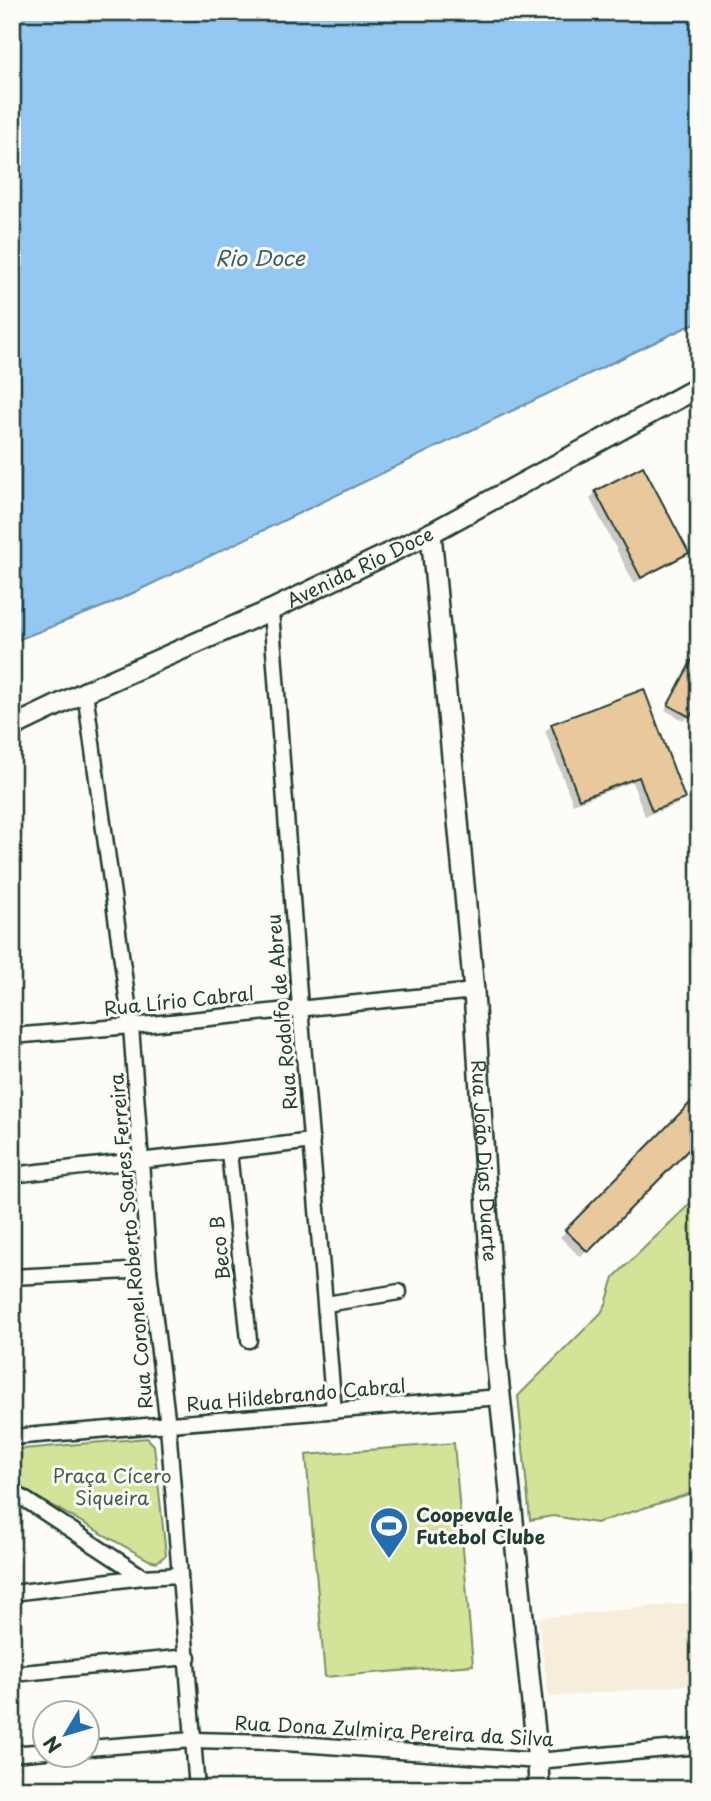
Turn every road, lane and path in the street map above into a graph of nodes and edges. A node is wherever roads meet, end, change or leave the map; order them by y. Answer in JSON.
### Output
{"nodes":[{"id":1,"x":699,"y":387,"type":"edge"},
{"id":2,"x":431,"y":533,"type":"junction"},
{"id":3,"x":271,"y":610,"type":"junction"},
{"id":4,"x":85,"y":692,"type":"junction"},
{"id":5,"x":12,"y":727,"type":"edge"},
{"id":6,"x":474,"y":991,"type":"junction"},
{"id":7,"x":300,"y":1008,"type":"junction"},
{"id":8,"x":131,"y":1026,"type":"junction"},
{"id":9,"x":12,"y":1036,"type":"edge"},
{"id":10,"x":312,"y":1141,"type":"junction"},
{"id":11,"x":229,"y":1152,"type":"junction"},
{"id":12,"x":141,"y":1160,"type":"junction"},
{"id":13,"x":12,"y":1175,"type":"edge"},
{"id":14,"x":149,"y":1269,"type":"junction"},
{"id":15,"x":12,"y":1277,"type":"edge"},
{"id":16,"x":399,"y":1292,"type":"dead end"},
{"id":17,"x":326,"y":1304,"type":"junction"},
{"id":18,"x":249,"y":1340,"type":"dead end"},
{"id":19,"x":500,"y":1398,"type":"junction"},
{"id":20,"x":334,"y":1411,"type":"junction"},
{"id":21,"x":168,"y":1426,"type":"junction"},
{"id":22,"x":12,"y":1437,"type":"edge"},
{"id":23,"x":12,"y":1491,"type":"edge"},
{"id":24,"x":180,"y":1575,"type":"junction"},
{"id":25,"x":143,"y":1577,"type":"junction"},
{"id":26,"x":12,"y":1593,"type":"edge"},
{"id":27,"x":188,"y":1657,"type":"junction"},
{"id":28,"x":12,"y":1674,"type":"edge"},
{"id":29,"x":193,"y":1740,"type":"junction"},
{"id":30,"x":699,"y":1746,"type":"edge"},
{"id":31,"x":102,"y":1747,"type":"edge"},
{"id":32,"x":32,"y":1752,"type":"edge"},
{"id":33,"x":12,"y":1754,"type":"edge"},
{"id":34,"x":538,"y":1761,"type":"junction"},
{"id":35,"x":197,"y":1789,"type":"edge"},
{"id":36,"x":539,"y":1789,"type":"edge"}],
"edges":[{"from":1,"to":2,"type":"street","name":"Avenida Rio Doce"},
{"from":2,"to":3,"type":"street","name":"Avenida Rio Doce"},
{"from":2,"to":6,"type":"street","name":"Rua João Dias Duarte"},
{"from":3,"to":4,"type":"street","name":"Avenida Rio Doce"},
{"from":3,"to":7,"type":"street","name":"Rua Rodolfo de Abreu"},
{"from":4,"to":5,"type":"street","name":"Avenida Rio Doce"},
{"from":4,"to":8,"type":"street","name":"Rua Coronel Roberto Soares Ferreira"},
{"from":6,"to":7,"type":"street","name":"Rua Lírio Cabral"},
{"from":6,"to":19,"type":"street","name":"Rua João Dias Duarte"},
{"from":7,"to":8,"type":"street","name":"Rua Lírio Cabral"},
{"from":7,"to":10,"type":"street","name":"Rua Rodolfo de Abreu"},
{"from":8,"to":9,"type":"street","name":"Rua Lírio Cabral"},
{"from":8,"to":12,"type":"street","name":"Rua Coronel Roberto Soares Ferreira"},
{"from":10,"to":11,"type":"street"},
{"from":10,"to":17,"type":"street","name":"Rua Rodolfo de Abreu"},
{"from":11,"to":12,"type":"street"},
{"from":11,"to":18,"type":"street","name":"Beco B"},
{"from":12,"to":13,"type":"street"},
{"from":12,"to":14,"type":"street","name":"Rua Coronel Roberto Soares Ferreira"},
{"from":14,"to":15,"type":"street"},
{"from":14,"to":21,"type":"street","name":"Rua Coronel Roberto Soares Ferreira"},
{"from":16,"to":17,"type":"street"},
{"from":17,"to":20,"type":"street","name":"Rua Rodolfo de Abreu"},
{"from":19,"to":20,"type":"street","name":"Rua Hildebrando Cabral"},
{"from":19,"to":34,"type":"street","name":"Rua João Dias Duarte"},
{"from":20,"to":21,"type":"street","name":"Rua Hildebrando Cabral"},
{"from":21,"to":22,"type":"street","name":"Rua Hildebrando Cabral"},
{"from":21,"to":24,"type":"street","name":"Rua Coronel Roberto Soares Ferreira"},
{"from":23,"to":25,"type":"street"},
{"from":24,"to":25,"type":"street"},
{"from":24,"to":27,"type":"street","name":"Rua Coronel Roberto Soares Ferreira"},
{"from":25,"to":26,"type":"street"},
{"from":27,"to":28,"type":"street"},
{"from":27,"to":29,"type":"street","name":"Rua Coronel Roberto Soares Ferreira"},
{"from":29,"to":31,"type":"street","name":"Rua Dona Zulmira Pereira da Silva"},
{"from":29,"to":34,"type":"street","name":"Rua Dona Zulmira Pereira da Silva"},
{"from":29,"to":35,"type":"street","name":"Rua Coronel Roberto Soares Ferreira"},
{"from":30,"to":34,"type":"street","name":"Rua Dona Zulmira Pereira da Silva"},
{"from":32,"to":33,"type":"street"},
{"from":34,"to":36,"type":"street","name":"Rua João Dias Duarte"}]}
